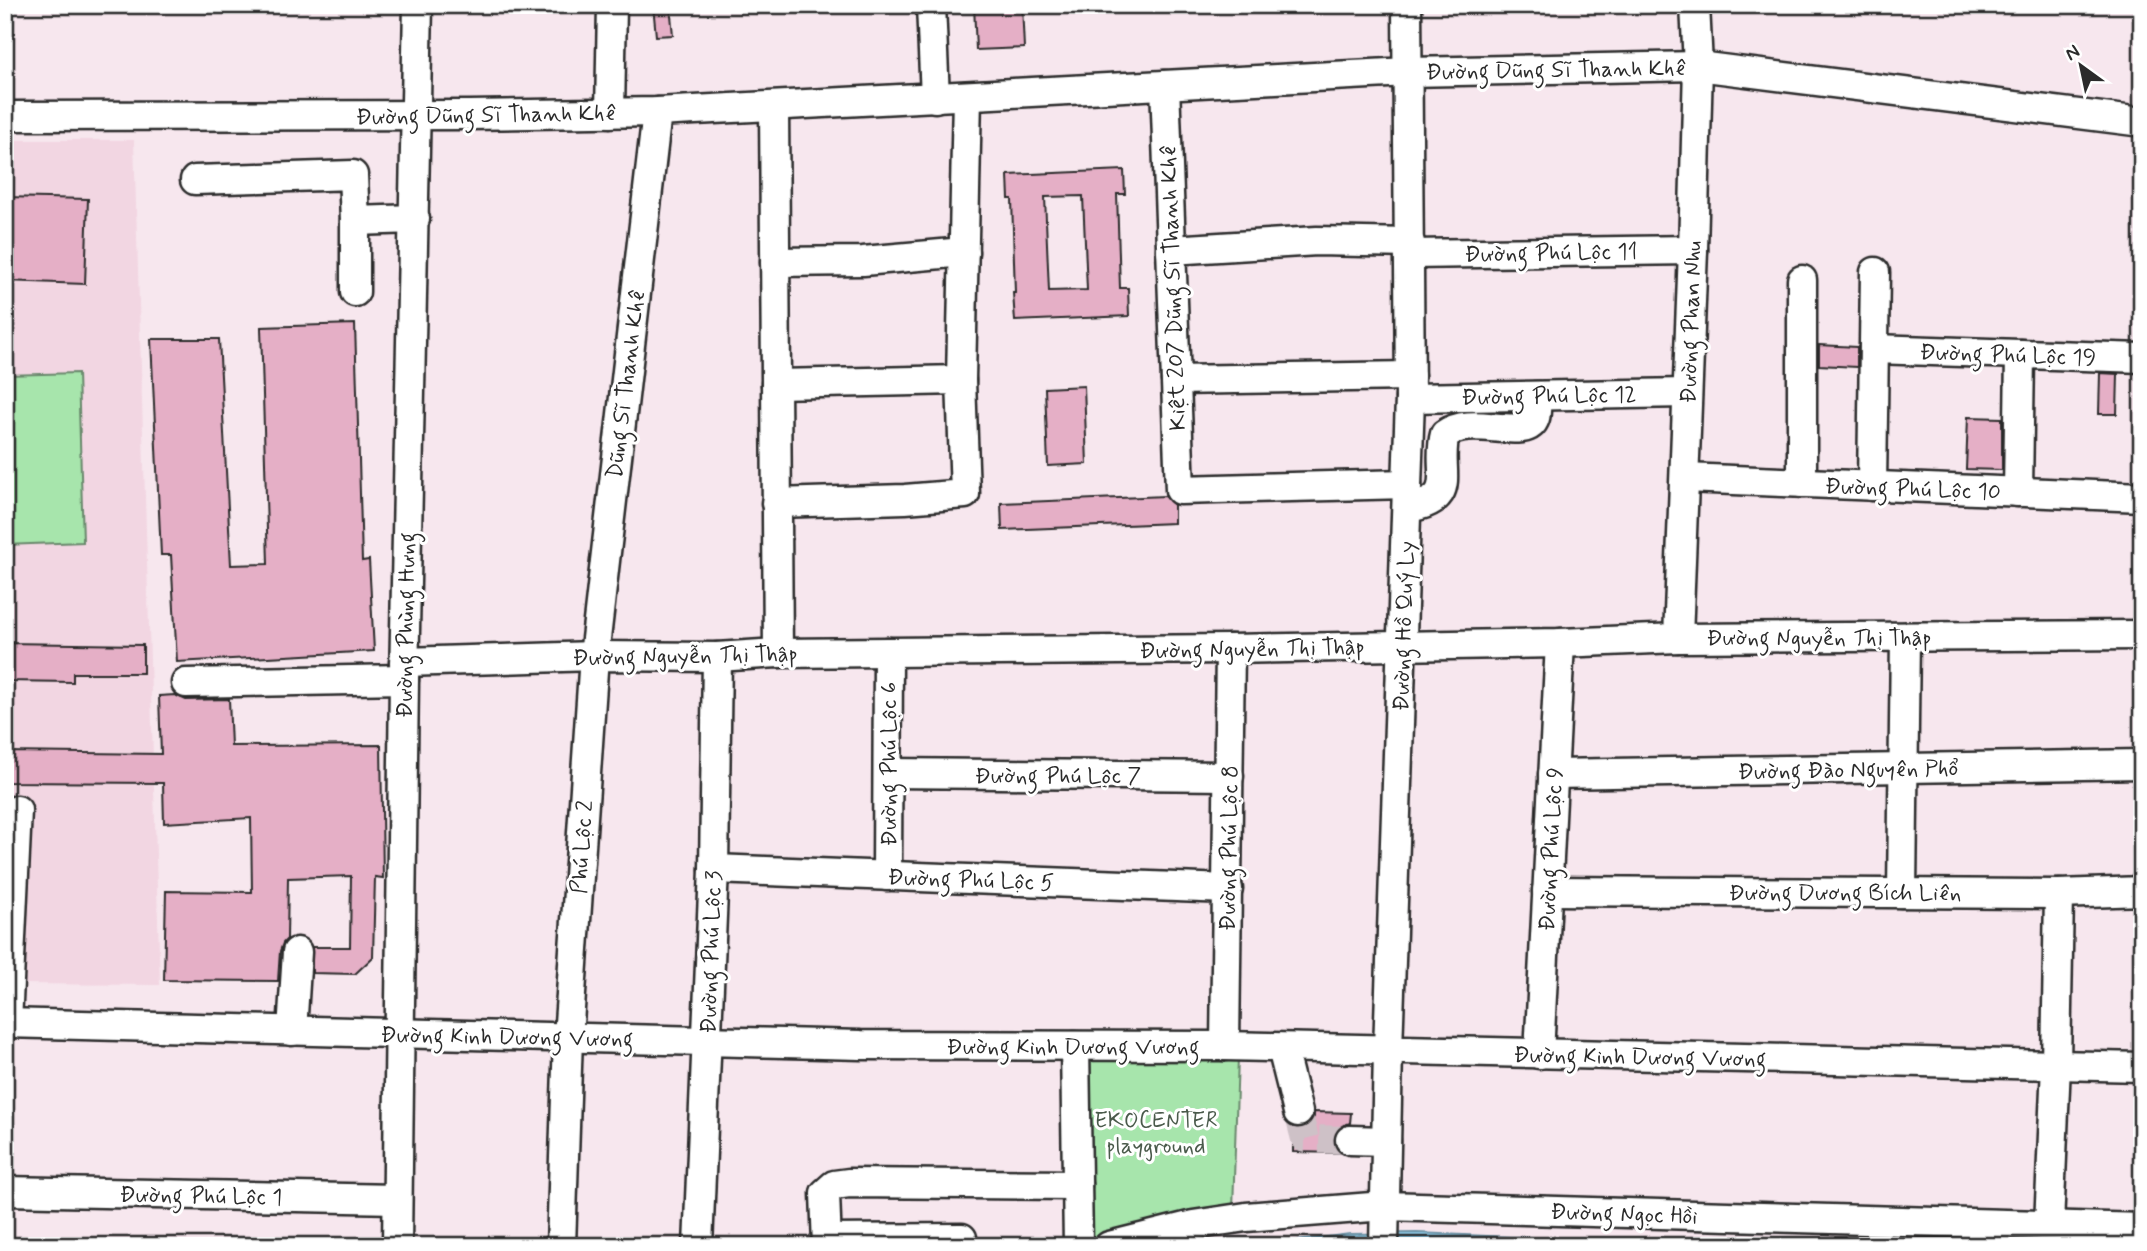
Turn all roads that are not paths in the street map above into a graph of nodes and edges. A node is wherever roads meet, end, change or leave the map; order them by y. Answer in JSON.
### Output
{"nodes":[{"id":1,"x":418,"y":5,"type":"edge"},
{"id":2,"x":612,"y":5,"type":"edge"},
{"id":3,"x":931,"y":5,"type":"edge"},
{"id":4,"x":1407,"y":5,"type":"edge"},
{"id":5,"x":1695,"y":5,"type":"edge"},
{"id":6,"x":1698,"y":66,"type":"junction"},
{"id":7,"x":1408,"y":72,"type":"junction"},
{"id":8,"x":1165,"y":85,"type":"junction"},
{"id":9,"x":967,"y":96,"type":"junction"},
{"id":10,"x":934,"y":98,"type":"junction"},
{"id":11,"x":774,"y":107,"type":"junction"},
{"id":12,"x":657,"y":112,"type":"junction"},
{"id":13,"x":610,"y":113,"type":"junction"},
{"id":14,"x":417,"y":115,"type":"junction"},
{"id":15,"x":5,"y":116,"type":"edge"},
{"id":16,"x":2142,"y":122,"type":"edge"},
{"id":17,"x":195,"y":180,"type":"dead end"},
{"id":18,"x":415,"y":219,"type":"junction"},
{"id":19,"x":355,"y":221,"type":"junction"},
{"id":20,"x":1410,"y":248,"type":"junction"},
{"id":21,"x":1171,"y":250,"type":"junction"},
{"id":22,"x":1693,"y":250,"type":"junction"},
{"id":23,"x":964,"y":252,"type":"junction"},
{"id":24,"x":775,"y":262,"type":"junction"},
{"id":25,"x":1875,"y":272,"type":"dead end"},
{"id":26,"x":1802,"y":280,"type":"dead end"},
{"id":27,"x":355,"y":292,"type":"dead end"},
{"id":28,"x":1874,"y":349,"type":"junction"},
{"id":29,"x":2020,"y":354,"type":"junction"},
{"id":30,"x":2142,"y":358,"type":"edge"},
{"id":31,"x":961,"y":380,"type":"junction"},
{"id":32,"x":1176,"y":380,"type":"junction"},
{"id":33,"x":776,"y":384,"type":"junction"},
{"id":34,"x":1410,"y":387,"type":"junction"},
{"id":35,"x":1687,"y":393,"type":"junction"},
{"id":36,"x":1536,"y":396,"type":"junction"},
{"id":37,"x":1685,"y":478,"type":"junction"},
{"id":38,"x":1802,"y":483,"type":"junction"},
{"id":39,"x":1872,"y":486,"type":"junction"},
{"id":40,"x":2018,"y":492,"type":"junction"},
{"id":41,"x":1407,"y":496,"type":"junction"},
{"id":42,"x":2142,"y":497,"type":"edge"},
{"id":43,"x":776,"y":503,"type":"junction"},
{"id":44,"x":2142,"y":635,"type":"edge"},
{"id":45,"x":1905,"y":637,"type":"junction"},
{"id":46,"x":1678,"y":638,"type":"junction"},
{"id":47,"x":1560,"y":643,"type":"junction"},
{"id":48,"x":1402,"y":646,"type":"junction"},
{"id":49,"x":1230,"y":649,"type":"junction"},
{"id":50,"x":888,"y":652,"type":"junction"},
{"id":51,"x":778,"y":653,"type":"junction"},
{"id":52,"x":594,"y":656,"type":"junction"},
{"id":53,"x":717,"y":657,"type":"junction"},
{"id":54,"x":404,"y":671,"type":"junction"},
{"id":55,"x":186,"y":683,"type":"dead end"},
{"id":56,"x":2142,"y":764,"type":"edge"},
{"id":57,"x":1904,"y":768,"type":"junction"},
{"id":58,"x":888,"y":773,"type":"junction"},
{"id":59,"x":1553,"y":774,"type":"junction"},
{"id":60,"x":1229,"y":776,"type":"junction"},
{"id":61,"x":17,"y":810,"type":"dead end"},
{"id":62,"x":714,"y":869,"type":"junction"},
{"id":63,"x":887,"y":876,"type":"junction"},
{"id":64,"x":1228,"y":889,"type":"junction"},
{"id":65,"x":1547,"y":891,"type":"junction"},
{"id":66,"x":2142,"y":891,"type":"edge"},
{"id":67,"x":1902,"y":893,"type":"junction"},
{"id":68,"x":2059,"y":894,"type":"junction"},
{"id":69,"x":298,"y":952,"type":"dead end"},
{"id":70,"x":6,"y":1023,"type":"edge"},
{"id":71,"x":292,"y":1031,"type":"junction"},
{"id":72,"x":400,"y":1034,"type":"junction"},
{"id":73,"x":568,"y":1038,"type":"junction"},
{"id":74,"x":706,"y":1041,"type":"junction"},
{"id":75,"x":1075,"y":1046,"type":"junction"},
{"id":76,"x":1226,"y":1046,"type":"junction"},
{"id":77,"x":1282,"y":1048,"type":"junction"},
{"id":78,"x":1388,"y":1050,"type":"junction"},
{"id":79,"x":1539,"y":1054,"type":"junction"},
{"id":80,"x":2056,"y":1065,"type":"junction"},
{"id":81,"x":2142,"y":1067,"type":"edge"},
{"id":82,"x":1298,"y":1112,"type":"tunnel mouth"},
{"id":83,"x":1350,"y":1140,"type":"tunnel mouth"},
{"id":84,"x":1386,"y":1141,"type":"junction"},
{"id":85,"x":1077,"y":1185,"type":"junction"},
{"id":86,"x":5,"y":1191,"type":"edge"},
{"id":87,"x":397,"y":1199,"type":"junction"},
{"id":88,"x":1384,"y":1225,"type":"edge"},
{"id":89,"x":2049,"y":1225,"type":"junction"},
{"id":90,"x":2142,"y":1228,"type":"edge"},
{"id":91,"x":827,"y":1242,"type":"edge"},
{"id":92,"x":397,"y":1246,"type":"edge"},
{"id":93,"x":561,"y":1246,"type":"edge"},
{"id":94,"x":698,"y":1246,"type":"edge"},
{"id":95,"x":962,"y":1246,"type":"edge"},
{"id":96,"x":1078,"y":1246,"type":"edge"},
{"id":97,"x":1110,"y":1246,"type":"edge"}],
"edges":[{"from":1,"to":14,"type":"street","name":"Đường Phùng Hưng"},
{"from":2,"to":13,"type":"street"},
{"from":3,"to":10,"type":"street"},
{"from":4,"to":7,"type":"street","name":"Đường Hồ Quý Ly"},
{"from":5,"to":6,"type":"street","name":"Đường Phan Nhu"},
{"from":6,"to":7,"type":"street","name":"Đường Dũng Sĩ Thanh Khê"},
{"from":6,"to":16,"type":"street","name":"Đường Dũng Sĩ Thanh Khê"},
{"from":6,"to":22,"type":"street","name":"Đường Phan Nhu"},
{"from":7,"to":8,"type":"street","name":"Đường Dũng Sĩ Thanh Khê"},
{"from":7,"to":20,"type":"street","name":"Đường Hồ Quý Ly"},
{"from":8,"to":9,"type":"street","name":"Đường Dũng Sĩ Thanh Khê"},
{"from":8,"to":21,"type":"street","name":"Kiệt 207 Dũng Sĩ Thanh Khê"},
{"from":9,"to":10,"type":"street","name":"Đường Dũng Sĩ Thanh Khê"},
{"from":9,"to":23,"type":"street"},
{"from":10,"to":11,"type":"street","name":"Đường Dũng Sĩ Thanh Khê"},
{"from":11,"to":12,"type":"street","name":"Đường Dũng Sĩ Thanh Khê"},
{"from":11,"to":24,"type":"street"},
{"from":12,"to":13,"type":"street","name":"Đường Dũng Sĩ Thanh Khê"},
{"from":12,"to":52,"type":"street","name":"Dũng Sĩ Thanh Khê"},
{"from":13,"to":14,"type":"street","name":"Đường Dũng Sĩ Thanh Khê"},
{"from":14,"to":15,"type":"street","name":"Đường Dũng Sĩ Thanh Khê"},
{"from":14,"to":18,"type":"street","name":"Đường Phùng Hưng"},
{"from":17,"to":19,"type":"street"},
{"from":18,"to":19,"type":"street"},
{"from":18,"to":54,"type":"street","name":"Đường Phùng Hưng"},
{"from":19,"to":27,"type":"street"},
{"from":20,"to":21,"type":"street","name":"Đường Phú Lộc 11"},
{"from":20,"to":22,"type":"street","name":"Đường Phú Lộc 11"},
{"from":20,"to":34,"type":"street","name":"Đường Hồ Quý Ly"},
{"from":21,"to":32,"type":"street","name":"Kiệt 207 Dũng Sĩ Thanh Khê"},
{"from":22,"to":35,"type":"street","name":"Đường Phan Nhu"},
{"from":23,"to":24,"type":"street"},
{"from":23,"to":31,"type":"street"},
{"from":24,"to":33,"type":"street"},
{"from":25,"to":28,"type":"street"},
{"from":26,"to":38,"type":"street"},
{"from":28,"to":29,"type":"street","name":"Đường Phú Lộc 19"},
{"from":28,"to":39,"type":"street"},
{"from":29,"to":30,"type":"street","name":"Đường Phú Lộc 19"},
{"from":29,"to":40,"type":"street"},
{"from":31,"to":33,"type":"street"},
{"from":31,"to":43,"type":"street"},
{"from":32,"to":34,"type":"street","name":"Đường Phú Lộc 12"},
{"from":32,"to":41,"type":"street","name":"Kiệt 207 Dũng Sĩ Thanh Khê"},
{"from":33,"to":43,"type":"street"},
{"from":34,"to":36,"type":"street","name":"Đường Phú Lộc 12"},
{"from":34,"to":41,"type":"street","name":"Đường Hồ Quý Ly"},
{"from":35,"to":36,"type":"street","name":"Đường Phú Lộc 12"},
{"from":35,"to":37,"type":"street","name":"Đường Phan Nhu"},
{"from":36,"to":41,"type":"street"},
{"from":37,"to":38,"type":"street","name":"Đường Phú Lộc 10"},
{"from":37,"to":46,"type":"street","name":"Đường Phan Nhu"},
{"from":38,"to":39,"type":"street","name":"Đường Phú Lộc 10"},
{"from":39,"to":40,"type":"street","name":"Đường Phú Lộc 10"},
{"from":40,"to":42,"type":"street","name":"Đường Phú Lộc 10"},
{"from":41,"to":48,"type":"street","name":"Đường Hồ Quý Ly"},
{"from":43,"to":51,"type":"street"},
{"from":44,"to":45,"type":"street","name":"Đường Nguyễn Thị Thập"},
{"from":45,"to":46,"type":"street","name":"Đường Nguyễn Thị Thập"},
{"from":45,"to":57,"type":"street"},
{"from":46,"to":47,"type":"street","name":"Đường Nguyễn Thị Thập"},
{"from":47,"to":48,"type":"street","name":"Đường Nguyễn Thị Thập"},
{"from":47,"to":59,"type":"street","name":"Đường Phú Lộc 9"},
{"from":48,"to":49,"type":"street","name":"Đường Nguyễn Thị Thập"},
{"from":48,"to":78,"type":"street","name":"Đường Hồ Quý Ly"},
{"from":49,"to":50,"type":"street","name":"Đường Nguyễn Thị Thập"},
{"from":49,"to":60,"type":"street","name":"Đường Phú Lộc 8"},
{"from":50,"to":51,"type":"street","name":"Đường Nguyễn Thị Thập"},
{"from":50,"to":58,"type":"street","name":"Đường Phú Lộc 6"},
{"from":51,"to":53,"type":"street","name":"Đường Nguyễn Thị Thập"},
{"from":52,"to":53,"type":"street","name":"Đường Nguyễn Thị Thập"},
{"from":52,"to":54,"type":"street","name":"Đường Nguyễn Thị Thập"},
{"from":52,"to":73,"type":"street","name":"Phú Lộc 2"},
{"from":53,"to":62,"type":"street","name":"Đường Phú Lộc 3"},
{"from":54,"to":55,"type":"street","name":"Đường Nguyễn Thị Thập"},
{"from":54,"to":72,"type":"street","name":"Đường Phùng Hưng"},
{"from":56,"to":57,"type":"street","name":"Đường Đào Nguyên Phổ"},
{"from":57,"to":59,"type":"street","name":"Đường Đào Nguyên Phổ"},
{"from":57,"to":67,"type":"street"},
{"from":58,"to":60,"type":"street","name":"Đường Phú Lộc 7"},
{"from":58,"to":63,"type":"street","name":"Đường Phú Lộc 6"},
{"from":59,"to":65,"type":"street","name":"Đường Phú Lộc 9"},
{"from":60,"to":64,"type":"street","name":"Đường Phú Lộc 8"},
{"from":61,"to":70,"type":"street"},
{"from":62,"to":63,"type":"street","name":"Đường Phú Lộc 5"},
{"from":62,"to":74,"type":"street","name":"Đường Phú Lộc 3"},
{"from":63,"to":64,"type":"street","name":"Đường Phú Lộc 5"},
{"from":64,"to":76,"type":"street","name":"Đường Phú Lộc 8"},
{"from":65,"to":67,"type":"street","name":"Đường Dương Bích Liên"},
{"from":65,"to":79,"type":"street","name":"Đường Phú Lộc 9"},
{"from":66,"to":68,"type":"street","name":"Đường Dương Bích Liên"},
{"from":67,"to":68,"type":"street","name":"Đường Dương Bích Liên"},
{"from":68,"to":80,"type":"street"},
{"from":69,"to":71,"type":"street"},
{"from":70,"to":71,"type":"street","name":"Đường Kinh Dương Vương"},
{"from":71,"to":72,"type":"street","name":"Đường Kinh Dương Vương"},
{"from":72,"to":73,"type":"street","name":"Đường Kinh Dương Vương"},
{"from":72,"to":87,"type":"street","name":"Đường Phùng Hưng"},
{"from":73,"to":74,"type":"street","name":"Đường Kinh Dương Vương"},
{"from":73,"to":93,"type":"street","name":"Phú Lộc 2"},
{"from":74,"to":75,"type":"street","name":"Đường Kinh Dương Vương"},
{"from":74,"to":94,"type":"street","name":"Đường Phú Lộc 3"},
{"from":75,"to":76,"type":"street","name":"Đường Kinh Dương Vương"},
{"from":75,"to":85,"type":"street"},
{"from":76,"to":77,"type":"street","name":"Đường Kinh Dương Vương"},
{"from":77,"to":78,"type":"street","name":"Đường Kinh Dương Vương"},
{"from":77,"to":82,"type":"street"},
{"from":78,"to":79,"type":"street","name":"Đường Kinh Dương Vương"},
{"from":78,"to":84,"type":"street","name":"Đường Hồ Quý Ly"},
{"from":79,"to":80,"type":"street","name":"Đường Kinh Dương Vương"},
{"from":80,"to":81,"type":"street","name":"Đường Kinh Dương Vương"},
{"from":80,"to":89,"type":"street"},
{"from":83,"to":84,"type":"street"},
{"from":84,"to":88,"type":"street","name":"Đường Hồ Quý Ly"},
{"from":85,"to":91,"type":"street"},
{"from":85,"to":96,"type":"street"},
{"from":86,"to":87,"type":"street","name":"Đường Phú Lộc 1"},
{"from":87,"to":92,"type":"street","name":"Đường Phùng Hưng"},
{"from":88,"to":89,"type":"street","name":"Đường Ngọc Hồi"},
{"from":88,"to":97,"type":"street","name":"Đường Ngọc Hồi"},
{"from":89,"to":90,"type":"street","name":"Đường Ngọc Hồi"},
{"from":91,"to":95,"type":"street"}]}
